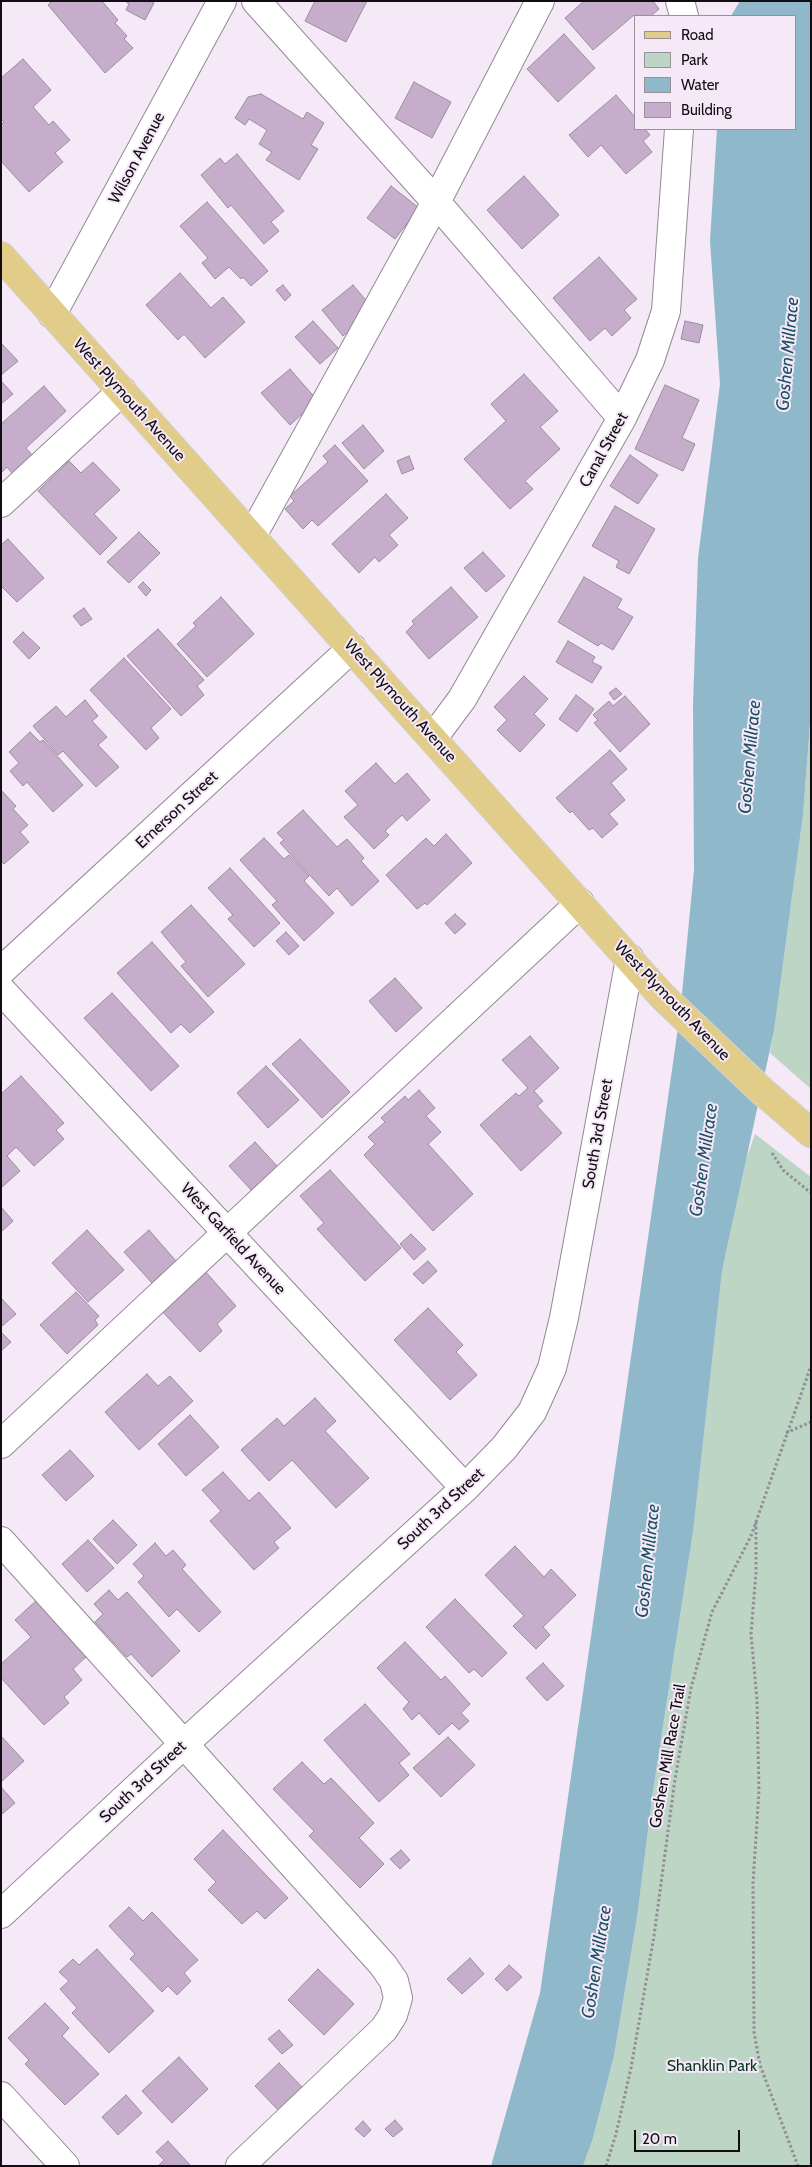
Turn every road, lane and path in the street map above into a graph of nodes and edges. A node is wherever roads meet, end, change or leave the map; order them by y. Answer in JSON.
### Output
{"nodes":[{"id":1,"x":222,"y":1,"type":"edge"},
{"id":2,"x":256,"y":1,"type":"edge"},
{"id":3,"x":540,"y":1,"type":"edge"},
{"id":4,"x":680,"y":1,"type":"edge"},
{"id":5,"x":684,"y":15,"type":"edge"},
{"id":6,"x":679,"y":130,"type":"edge"},
{"id":7,"x":436,"y":202,"type":"junction"},
{"id":8,"x":1,"y":256,"type":"edge"},
{"id":9,"x":52,"y":314,"type":"junction"},
{"id":10,"x":122,"y":391,"type":"junction"},
{"id":11,"x":622,"y":418,"type":"junction"},
{"id":12,"x":1,"y":503,"type":"edge"},
{"id":13,"x":252,"y":536,"type":"junction"},
{"id":14,"x":352,"y":648,"type":"junction"},
{"id":15,"x":433,"y":738,"type":"junction"},
{"id":16,"x":580,"y":903,"type":"junction"},
{"id":17,"x":630,"y":959,"type":"junction"},
{"id":18,"x":1,"y":972,"type":"edge"},
{"id":19,"x":1,"y":990,"type":"edge"},
{"id":20,"x":806,"y":1129,"type":"edge"},
{"id":21,"x":772,"y":1152,"type":"dead end"},
{"id":22,"x":811,"y":1194,"type":"edge"},
{"id":23,"x":226,"y":1232,"type":"junction"},
{"id":24,"x":811,"y":1366,"type":"edge"},
{"id":25,"x":811,"y":1422,"type":"edge"},
{"id":26,"x":786,"y":1433,"type":"junction"},
{"id":27,"x":1,"y":1444,"type":"edge"},
{"id":28,"x":465,"y":1488,"type":"junction"},
{"id":29,"x":756,"y":1519,"type":"junction"},
{"id":30,"x":1,"y":1542,"type":"edge"},
{"id":31,"x":184,"y":1744,"type":"junction"},
{"id":32,"x":1,"y":1914,"type":"edge"},
{"id":33,"x":1,"y":2096,"type":"edge"},
{"id":34,"x":65,"y":2166,"type":"edge"},
{"id":35,"x":240,"y":2166,"type":"edge"},
{"id":36,"x":606,"y":2166,"type":"edge"},
{"id":37,"x":798,"y":2166,"type":"edge"}],
"edges":[{"from":1,"to":9,"type":"street","name":"Wilson Avenue"},
{"from":2,"to":7,"type":"street"},
{"from":3,"to":7,"type":"street"},
{"from":4,"to":5,"type":"street"},
{"from":6,"to":11,"type":"street","name":"Canal Street"},
{"from":7,"to":11,"type":"street"},
{"from":7,"to":13,"type":"street"},
{"from":8,"to":9,"type":"main road","name":"West Plymouth Avenue"},
{"from":9,"to":10,"type":"main road","name":"West Plymouth Avenue"},
{"from":10,"to":12,"type":"street"},
{"from":10,"to":13,"type":"main road","name":"West Plymouth Avenue"},
{"from":11,"to":15,"type":"street","name":"Canal Street"},
{"from":13,"to":14,"type":"main road","name":"West Plymouth Avenue"},
{"from":14,"to":15,"type":"main road","name":"West Plymouth Avenue"},
{"from":14,"to":18,"type":"street","name":"Emerson Street"},
{"from":15,"to":16,"type":"main road","name":"West Plymouth Avenue"},
{"from":16,"to":17,"type":"main road","name":"West Plymouth Avenue"},
{"from":16,"to":23,"type":"street"},
{"from":17,"to":20,"type":"main road","name":"West Plymouth Avenue"},
{"from":17,"to":28,"type":"street","name":"South 3rd Street"},
{"from":19,"to":23,"type":"street","name":"West Garfield Avenue"},
{"from":21,"to":22,"type":"path"},
{"from":23,"to":27,"type":"street"},
{"from":23,"to":28,"type":"street","name":"West Garfield Avenue"},
{"from":24,"to":26,"type":"path","name":"Goshen Mill Race Trail"},
{"from":25,"to":26,"type":"path"},
{"from":26,"to":29,"type":"path","name":"Goshen Mill Race Trail"},
{"from":28,"to":31,"type":"street","name":"South 3rd Street"},
{"from":29,"to":36,"type":"path","name":"Goshen Mill Race Trail"},
{"from":29,"to":37,"type":"path"},
{"from":30,"to":31,"type":"street"},
{"from":31,"to":32,"type":"street","name":"South 3rd Street"},
{"from":31,"to":35,"type":"street"},
{"from":33,"to":34,"type":"street"}]}
